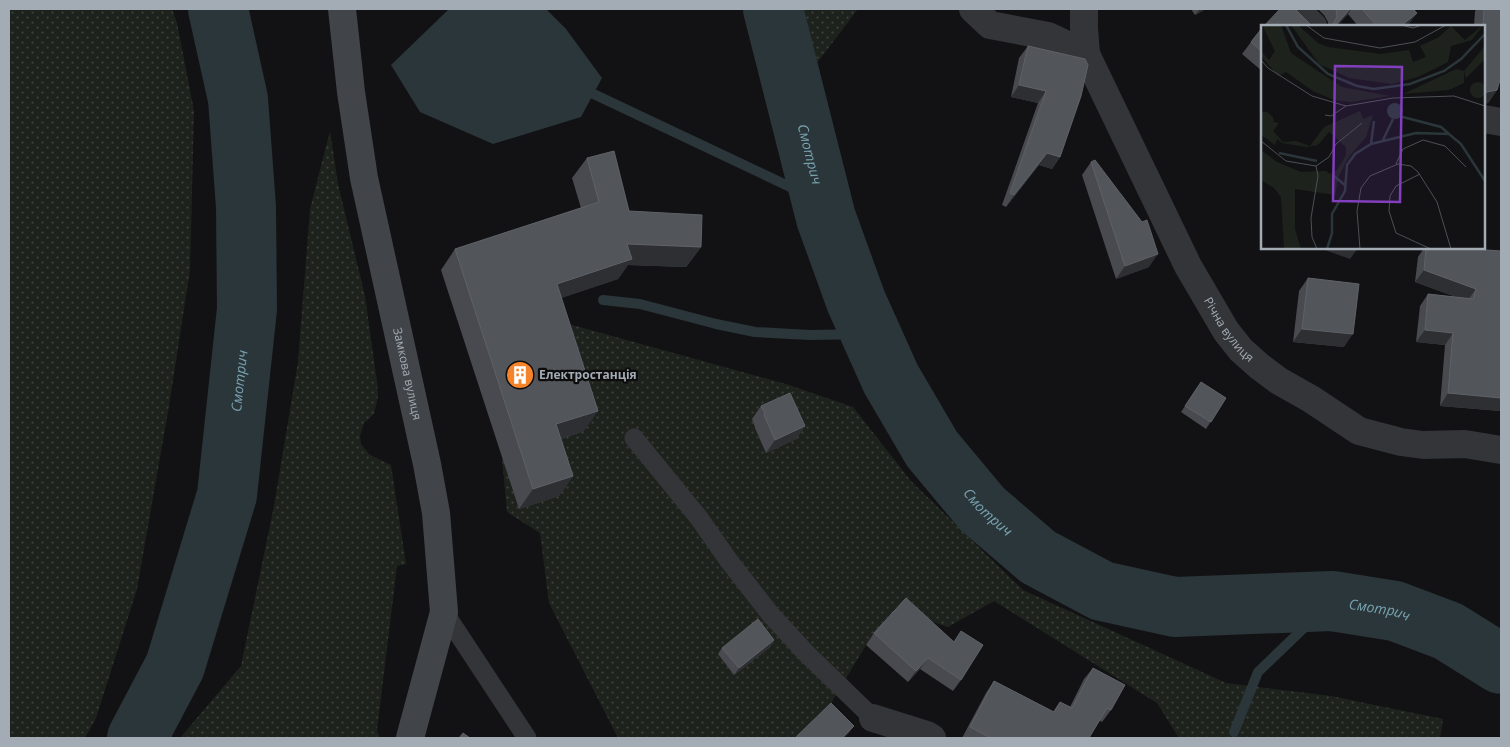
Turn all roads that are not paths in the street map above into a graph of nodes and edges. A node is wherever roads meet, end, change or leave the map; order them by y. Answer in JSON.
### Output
{"nodes":[{"id":1,"x":342,"y":9,"type":"edge"},
{"id":2,"x":973,"y":9,"type":"edge"},
{"id":3,"x":1084,"y":9,"type":"edge"},
{"id":4,"x":1296,"y":9,"type":"edge"},
{"id":5,"x":1311,"y":25,"type":"edge"},
{"id":6,"x":1086,"y":54,"type":"junction"},
{"id":7,"x":1485,"y":119,"type":"edge"},
{"id":8,"x":1501,"y":122,"type":"edge"},
{"id":9,"x":634,"y":438,"type":"dead end"},
{"id":10,"x":1501,"y":450,"type":"edge"},
{"id":11,"x":444,"y":612,"type":"junction"},
{"id":12,"x":873,"y":718,"type":"joint"},
{"id":13,"x":410,"y":738,"type":"edge"},
{"id":14,"x":527,"y":738,"type":"edge"},
{"id":15,"x":932,"y":738,"type":"edge"}],
"edges":[{"from":1,"to":11,"type":"main road","name":"Замкова вулиця"},
{"from":2,"to":6,"type":"street"},
{"from":3,"to":6,"type":"street","name":"Річна вулиця"},
{"from":4,"to":5,"type":"street"},
{"from":6,"to":10,"type":"street","name":"Річна вулиця"},
{"from":7,"to":8,"type":"street"},
{"from":9,"to":12,"type":"lane"},
{"from":11,"to":13,"type":"main road","name":"Замкова вулиця"},
{"from":11,"to":14,"type":"lane"},
{"from":12,"to":15,"type":"street"}]}
